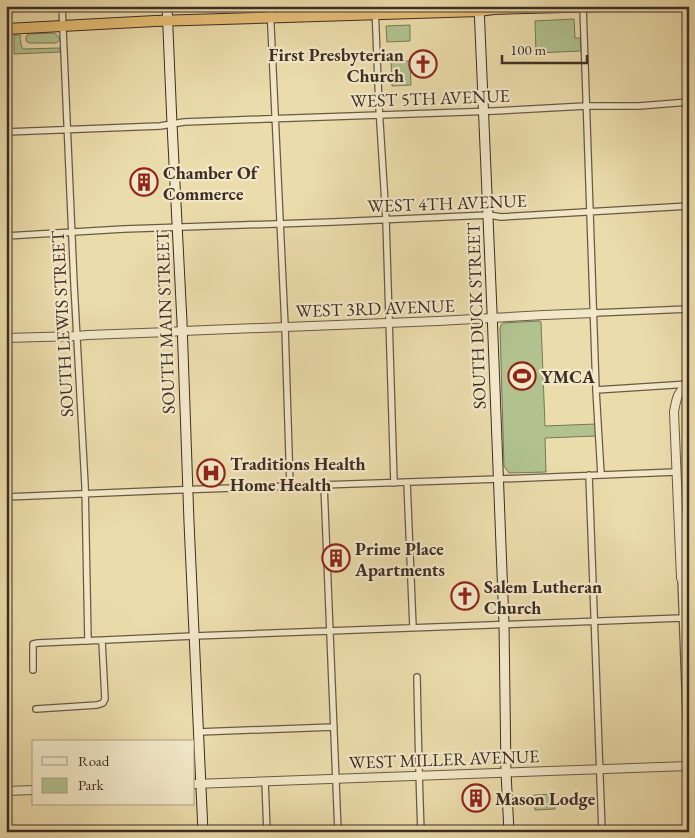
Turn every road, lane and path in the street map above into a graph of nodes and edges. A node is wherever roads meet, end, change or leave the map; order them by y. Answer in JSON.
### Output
{"nodes":[{"id":1,"x":62,"y":6,"type":"edge"},
{"id":2,"x":167,"y":6,"type":"edge"},
{"id":3,"x":270,"y":6,"type":"edge"},
{"id":4,"x":604,"y":6,"type":"edge"},
{"id":5,"x":687,"y":6,"type":"edge"},
{"id":6,"x":583,"y":7,"type":"edge"},
{"id":7,"x":479,"y":9,"type":"edge"},
{"id":8,"x":375,"y":10,"type":"edge"},
{"id":9,"x":270,"y":18,"type":"junction"},
{"id":10,"x":167,"y":21,"type":"junction"},
{"id":11,"x":63,"y":26,"type":"junction"},
{"id":12,"x":6,"y":29,"type":"edge"},
{"id":13,"x":689,"y":57,"type":"edge"},
{"id":14,"x":689,"y":102,"type":"edge"},
{"id":15,"x":586,"y":106,"type":"junction"},
{"id":16,"x":484,"y":111,"type":"junction"},
{"id":17,"x":380,"y":115,"type":"junction"},
{"id":18,"x":275,"y":119,"type":"junction"},
{"id":19,"x":172,"y":124,"type":"junction"},
{"id":20,"x":68,"y":129,"type":"junction"},
{"id":21,"x":6,"y":132,"type":"edge"},
{"id":22,"x":689,"y":206,"type":"edge"},
{"id":23,"x":590,"y":211,"type":"junction"},
{"id":24,"x":488,"y":215,"type":"junction"},
{"id":25,"x":386,"y":220,"type":"junction"},
{"id":26,"x":280,"y":224,"type":"junction"},
{"id":27,"x":177,"y":228,"type":"junction"},
{"id":28,"x":72,"y":232,"type":"junction"},
{"id":29,"x":6,"y":236,"type":"edge"},
{"id":30,"x":689,"y":309,"type":"edge"},
{"id":31,"x":594,"y":313,"type":"junction"},
{"id":32,"x":493,"y":318,"type":"junction"},
{"id":33,"x":389,"y":322,"type":"junction"},
{"id":34,"x":285,"y":327,"type":"junction"},
{"id":35,"x":182,"y":331,"type":"junction"},
{"id":36,"x":77,"y":336,"type":"junction"},
{"id":37,"x":6,"y":338,"type":"edge"},
{"id":38,"x":689,"y":385,"type":"edge"},
{"id":39,"x":596,"y":390,"type":"junction"},
{"id":40,"x":676,"y":472,"type":"junction"},
{"id":41,"x":589,"y":475,"type":"junction"},
{"id":42,"x":601,"y":475,"type":"junction"},
{"id":43,"x":499,"y":479,"type":"junction"},
{"id":44,"x":407,"y":482,"type":"junction"},
{"id":45,"x":394,"y":483,"type":"junction"},
{"id":46,"x":324,"y":485,"type":"junction"},
{"id":47,"x":290,"y":486,"type":"junction"},
{"id":48,"x":188,"y":490,"type":"junction"},
{"id":49,"x":85,"y":494,"type":"junction"},
{"id":50,"x":6,"y":497,"type":"edge"},
{"id":51,"x":685,"y":578,"type":"edge"},
{"id":52,"x":682,"y":618,"type":"junction"},
{"id":53,"x":594,"y":621,"type":"junction"},
{"id":54,"x":504,"y":624,"type":"junction"},
{"id":55,"x":413,"y":628,"type":"junction"},
{"id":56,"x":330,"y":631,"type":"junction"},
{"id":57,"x":194,"y":636,"type":"junction"},
{"id":58,"x":88,"y":641,"type":"junction"},
{"id":59,"x":102,"y":641,"type":"junction"},
{"id":60,"x":33,"y":670,"type":"dead end"},
{"id":61,"x":416,"y":677,"type":"dead end"},
{"id":62,"x":36,"y":709,"type":"dead end"},
{"id":63,"x":334,"y":727,"type":"junction"},
{"id":64,"x":198,"y":732,"type":"junction"},
{"id":65,"x":688,"y":738,"type":"edge"},
{"id":66,"x":688,"y":766,"type":"edge"},
{"id":67,"x":599,"y":769,"type":"junction"},
{"id":68,"x":506,"y":772,"type":"junction"},
{"id":69,"x":418,"y":775,"type":"junction"},
{"id":70,"x":336,"y":778,"type":"junction"},
{"id":71,"x":265,"y":781,"type":"junction"},
{"id":72,"x":197,"y":784,"type":"edge"},
{"id":73,"x":32,"y":790,"type":"edge"},
{"id":74,"x":6,"y":791,"type":"edge"},
{"id":75,"x":689,"y":795,"type":"edge"},
{"id":76,"x":203,"y":832,"type":"edge"},
{"id":77,"x":267,"y":832,"type":"edge"},
{"id":78,"x":338,"y":832,"type":"edge"},
{"id":79,"x":421,"y":832,"type":"edge"},
{"id":80,"x":509,"y":832,"type":"edge"},
{"id":81,"x":602,"y":832,"type":"edge"}],
"edges":[{"from":1,"to":11,"type":"street","name":"SOUTH LEWIS STREET"},
{"from":2,"to":10,"type":"main road","name":"SOUTH MAIN STREET"},
{"from":3,"to":9,"type":"street"},
{"from":4,"to":6,"type":"highway"},
{"from":5,"to":13,"type":"street"},
{"from":6,"to":7,"type":"highway"},
{"from":6,"to":15,"type":"street"},
{"from":7,"to":8,"type":"highway"},
{"from":7,"to":16,"type":"main road","name":"SOUTH DUCK STREET"},
{"from":8,"to":9,"type":"highway"},
{"from":8,"to":17,"type":"street"},
{"from":9,"to":10,"type":"highway"},
{"from":9,"to":18,"type":"street"},
{"from":10,"to":11,"type":"highway"},
{"from":10,"to":19,"type":"main road","name":"SOUTH MAIN STREET"},
{"from":11,"to":12,"type":"highway"},
{"from":11,"to":20,"type":"street","name":"SOUTH LEWIS STREET"},
{"from":14,"to":15,"type":"street","name":"WEST 5TH AVENUE"},
{"from":15,"to":16,"type":"street","name":"WEST 5TH AVENUE"},
{"from":15,"to":23,"type":"street"},
{"from":16,"to":17,"type":"street","name":"WEST 5TH AVENUE"},
{"from":16,"to":24,"type":"main road","name":"SOUTH DUCK STREET"},
{"from":17,"to":18,"type":"street","name":"WEST 5TH AVENUE"},
{"from":17,"to":25,"type":"street"},
{"from":18,"to":19,"type":"street","name":"WEST 5TH AVENUE"},
{"from":18,"to":26,"type":"street"},
{"from":19,"to":20,"type":"street","name":"WEST 5TH AVENUE"},
{"from":19,"to":27,"type":"main road","name":"SOUTH MAIN STREET"},
{"from":20,"to":21,"type":"street","name":"WEST 5TH AVENUE"},
{"from":20,"to":28,"type":"street","name":"SOUTH LEWIS STREET"},
{"from":22,"to":23,"type":"street","name":"WEST 4TH AVENUE"},
{"from":23,"to":24,"type":"street","name":"WEST 4TH AVENUE"},
{"from":23,"to":31,"type":"street"},
{"from":24,"to":25,"type":"street","name":"WEST 4TH AVENUE"},
{"from":24,"to":32,"type":"main road","name":"SOUTH DUCK STREET"},
{"from":25,"to":26,"type":"street","name":"WEST 4TH AVENUE"},
{"from":25,"to":33,"type":"street"},
{"from":26,"to":27,"type":"street","name":"WEST 4TH AVENUE"},
{"from":26,"to":34,"type":"street"},
{"from":27,"to":28,"type":"street","name":"WEST 4TH AVENUE"},
{"from":27,"to":35,"type":"main road","name":"SOUTH MAIN STREET"},
{"from":28,"to":29,"type":"street","name":"WEST 4TH AVENUE"},
{"from":28,"to":36,"type":"street","name":"SOUTH LEWIS STREET"},
{"from":30,"to":31,"type":"street","name":"WEST 3RD AVENUE"},
{"from":31,"to":32,"type":"street","name":"WEST 3RD AVENUE"},
{"from":31,"to":39,"type":"street"},
{"from":32,"to":33,"type":"street","name":"WEST 3RD AVENUE"},
{"from":32,"to":43,"type":"main road","name":"SOUTH DUCK STREET"},
{"from":33,"to":34,"type":"street","name":"WEST 3RD AVENUE"},
{"from":33,"to":45,"type":"street"},
{"from":34,"to":35,"type":"street","name":"WEST 3RD AVENUE"},
{"from":34,"to":47,"type":"street"},
{"from":35,"to":36,"type":"street","name":"WEST 3RD AVENUE"},
{"from":35,"to":48,"type":"main road","name":"SOUTH MAIN STREET"},
{"from":36,"to":37,"type":"street","name":"WEST 3RD AVENUE"},
{"from":36,"to":49,"type":"street","name":"SOUTH LEWIS STREET"},
{"from":38,"to":39,"type":"street"},
{"from":38,"to":40,"type":"street"},
{"from":39,"to":42,"type":"street"},
{"from":40,"to":42,"type":"street"},
{"from":40,"to":51,"type":"street"},
{"from":41,"to":42,"type":"street"},
{"from":41,"to":43,"type":"street"},
{"from":41,"to":53,"type":"street"},
{"from":43,"to":44,"type":"street"},
{"from":43,"to":54,"type":"main road","name":"SOUTH DUCK STREET"},
{"from":44,"to":45,"type":"street"},
{"from":44,"to":55,"type":"street"},
{"from":45,"to":46,"type":"street"},
{"from":46,"to":47,"type":"street"},
{"from":46,"to":56,"type":"street"},
{"from":47,"to":48,"type":"street"},
{"from":48,"to":49,"type":"street"},
{"from":48,"to":57,"type":"main road","name":"SOUTH MAIN STREET"},
{"from":49,"to":50,"type":"street"},
{"from":49,"to":58,"type":"street","name":"SOUTH LEWIS STREET"},
{"from":51,"to":52,"type":"street"},
{"from":52,"to":53,"type":"street"},
{"from":52,"to":65,"type":"street"},
{"from":53,"to":54,"type":"street"},
{"from":53,"to":67,"type":"street"},
{"from":54,"to":55,"type":"street"},
{"from":54,"to":68,"type":"main road","name":"SOUTH DUCK STREET"},
{"from":55,"to":56,"type":"street"},
{"from":56,"to":57,"type":"street"},
{"from":56,"to":63,"type":"street"},
{"from":57,"to":59,"type":"street"},
{"from":57,"to":64,"type":"main road","name":"SOUTH MAIN STREET"},
{"from":58,"to":59,"type":"street"},
{"from":58,"to":60,"type":"street"},
{"from":59,"to":62,"type":"street"},
{"from":61,"to":69,"type":"street"},
{"from":63,"to":64,"type":"street"},
{"from":63,"to":70,"type":"street"},
{"from":64,"to":72,"type":"main road","name":"SOUTH MAIN STREET"},
{"from":65,"to":66,"type":"street"},
{"from":66,"to":67,"type":"street","name":"WEST MILLER AVENUE"},
{"from":66,"to":75,"type":"street"},
{"from":67,"to":68,"type":"street","name":"WEST MILLER AVENUE"},
{"from":67,"to":81,"type":"street"},
{"from":68,"to":69,"type":"street","name":"WEST MILLER AVENUE"},
{"from":68,"to":80,"type":"main road","name":"SOUTH DUCK STREET"},
{"from":69,"to":70,"type":"street","name":"WEST MILLER AVENUE"},
{"from":69,"to":79,"type":"street"},
{"from":70,"to":71,"type":"street","name":"WEST MILLER AVENUE"},
{"from":70,"to":78,"type":"street"},
{"from":71,"to":72,"type":"street","name":"WEST MILLER AVENUE"},
{"from":71,"to":77,"type":"street"},
{"from":72,"to":76,"type":"main road","name":"SOUTH MAIN STREET"},
{"from":73,"to":74,"type":"street"}]}
